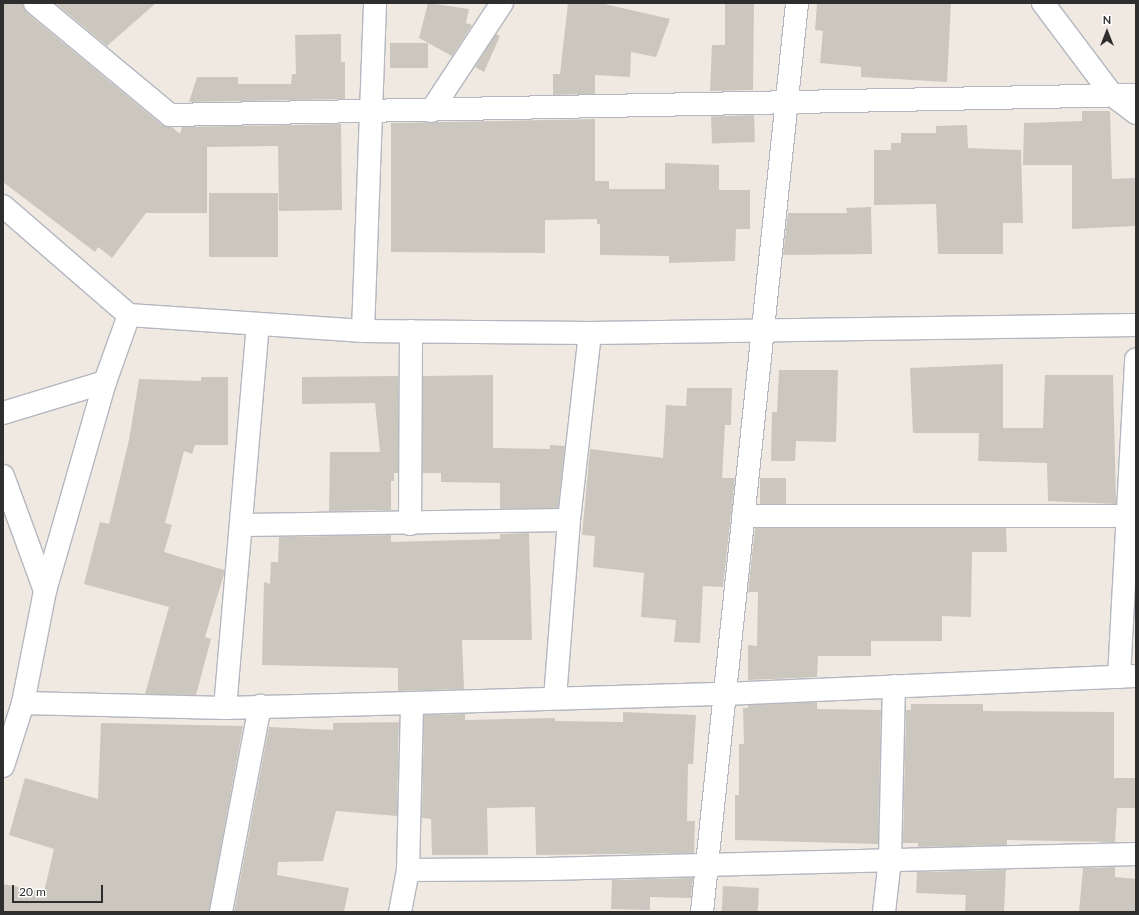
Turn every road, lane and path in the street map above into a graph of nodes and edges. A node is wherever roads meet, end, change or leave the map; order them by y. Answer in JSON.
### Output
{"nodes":[{"id":1,"x":35,"y":3,"type":"edge"},
{"id":2,"x":376,"y":3,"type":"edge"},
{"id":3,"x":502,"y":3,"type":"edge"},
{"id":4,"x":797,"y":3,"type":"edge"},
{"id":5,"x":1043,"y":3,"type":"edge"},
{"id":6,"x":1112,"y":96,"type":"junction"},
{"id":7,"x":1136,"y":96,"type":"edge"},
{"id":8,"x":787,"y":102,"type":"junction"},
{"id":9,"x":431,"y":111,"type":"junction"},
{"id":10,"x":372,"y":112,"type":"junction"},
{"id":11,"x":1136,"y":113,"type":"edge"},
{"id":12,"x":3,"y":206,"type":"edge"},
{"id":13,"x":129,"y":315,"type":"junction"},
{"id":14,"x":258,"y":324,"type":"junction"},
{"id":15,"x":1136,"y":325,"type":"edge"},
{"id":16,"x":764,"y":330,"type":"junction"},
{"id":17,"x":363,"y":331,"type":"junction"},
{"id":18,"x":411,"y":331,"type":"junction"},
{"id":19,"x":590,"y":333,"type":"junction"},
{"id":20,"x":1136,"y":359,"type":"edge"},
{"id":21,"x":105,"y":382,"type":"junction"},
{"id":22,"x":3,"y":413,"type":"edge"},
{"id":23,"x":3,"y":476,"type":"edge"},
{"id":24,"x":743,"y":516,"type":"junction"},
{"id":25,"x":1128,"y":516,"type":"junction"},
{"id":26,"x":569,"y":520,"type":"junction"},
{"id":27,"x":410,"y":524,"type":"junction"},
{"id":28,"x":241,"y":525,"type":"junction"},
{"id":29,"x":45,"y":591,"type":"junction"},
{"id":30,"x":1128,"y":676,"type":"edge"},
{"id":31,"x":894,"y":686,"type":"junction"},
{"id":32,"x":724,"y":694,"type":"junction"},
{"id":33,"x":555,"y":698,"type":"junction"},
{"id":34,"x":23,"y":703,"type":"junction"},
{"id":35,"x":412,"y":703,"type":"junction"},
{"id":36,"x":260,"y":706,"type":"junction"},
{"id":37,"x":224,"y":708,"type":"junction"},
{"id":38,"x":3,"y":766,"type":"edge"},
{"id":39,"x":1136,"y":854,"type":"edge"},
{"id":40,"x":890,"y":859,"type":"junction"},
{"id":41,"x":706,"y":865,"type":"junction"},
{"id":42,"x":408,"y":870,"type":"junction"},
{"id":43,"x":221,"y":912,"type":"edge"},
{"id":44,"x":400,"y":912,"type":"edge"},
{"id":45,"x":702,"y":912,"type":"edge"},
{"id":46,"x":884,"y":912,"type":"edge"}],
"edges":[{"from":1,"to":10,"type":"street"},
{"from":2,"to":10,"type":"street"},
{"from":3,"to":9,"type":"street"},
{"from":4,"to":8,"type":"street"},
{"from":5,"to":6,"type":"street"},
{"from":6,"to":7,"type":"street"},
{"from":6,"to":8,"type":"street"},
{"from":6,"to":11,"type":"street"},
{"from":8,"to":9,"type":"street"},
{"from":8,"to":16,"type":"street"},
{"from":9,"to":10,"type":"street"},
{"from":10,"to":17,"type":"street"},
{"from":12,"to":13,"type":"street"},
{"from":13,"to":14,"type":"street"},
{"from":13,"to":21,"type":"street"},
{"from":14,"to":17,"type":"street"},
{"from":14,"to":28,"type":"street"},
{"from":15,"to":16,"type":"street"},
{"from":16,"to":19,"type":"street"},
{"from":16,"to":24,"type":"street"},
{"from":17,"to":18,"type":"street"},
{"from":18,"to":19,"type":"street"},
{"from":18,"to":27,"type":"street"},
{"from":19,"to":26,"type":"street"},
{"from":20,"to":25,"type":"street"},
{"from":21,"to":22,"type":"street"},
{"from":21,"to":29,"type":"street"},
{"from":23,"to":29,"type":"street"},
{"from":24,"to":25,"type":"street"},
{"from":24,"to":32,"type":"street"},
{"from":25,"to":30,"type":"street"},
{"from":26,"to":27,"type":"street"},
{"from":26,"to":33,"type":"street"},
{"from":27,"to":28,"type":"street"},
{"from":28,"to":37,"type":"street"},
{"from":29,"to":34,"type":"street"},
{"from":30,"to":31,"type":"street"},
{"from":31,"to":32,"type":"street"},
{"from":31,"to":40,"type":"street"},
{"from":32,"to":33,"type":"street"},
{"from":32,"to":41,"type":"street"},
{"from":33,"to":35,"type":"street"},
{"from":34,"to":37,"type":"street"},
{"from":34,"to":38,"type":"street"},
{"from":35,"to":36,"type":"street"},
{"from":35,"to":42,"type":"street"},
{"from":36,"to":37,"type":"street"},
{"from":36,"to":43,"type":"street"},
{"from":39,"to":40,"type":"street"},
{"from":40,"to":41,"type":"street"},
{"from":40,"to":46,"type":"street"},
{"from":41,"to":42,"type":"street"},
{"from":41,"to":45,"type":"street"},
{"from":42,"to":44,"type":"street"}]}
